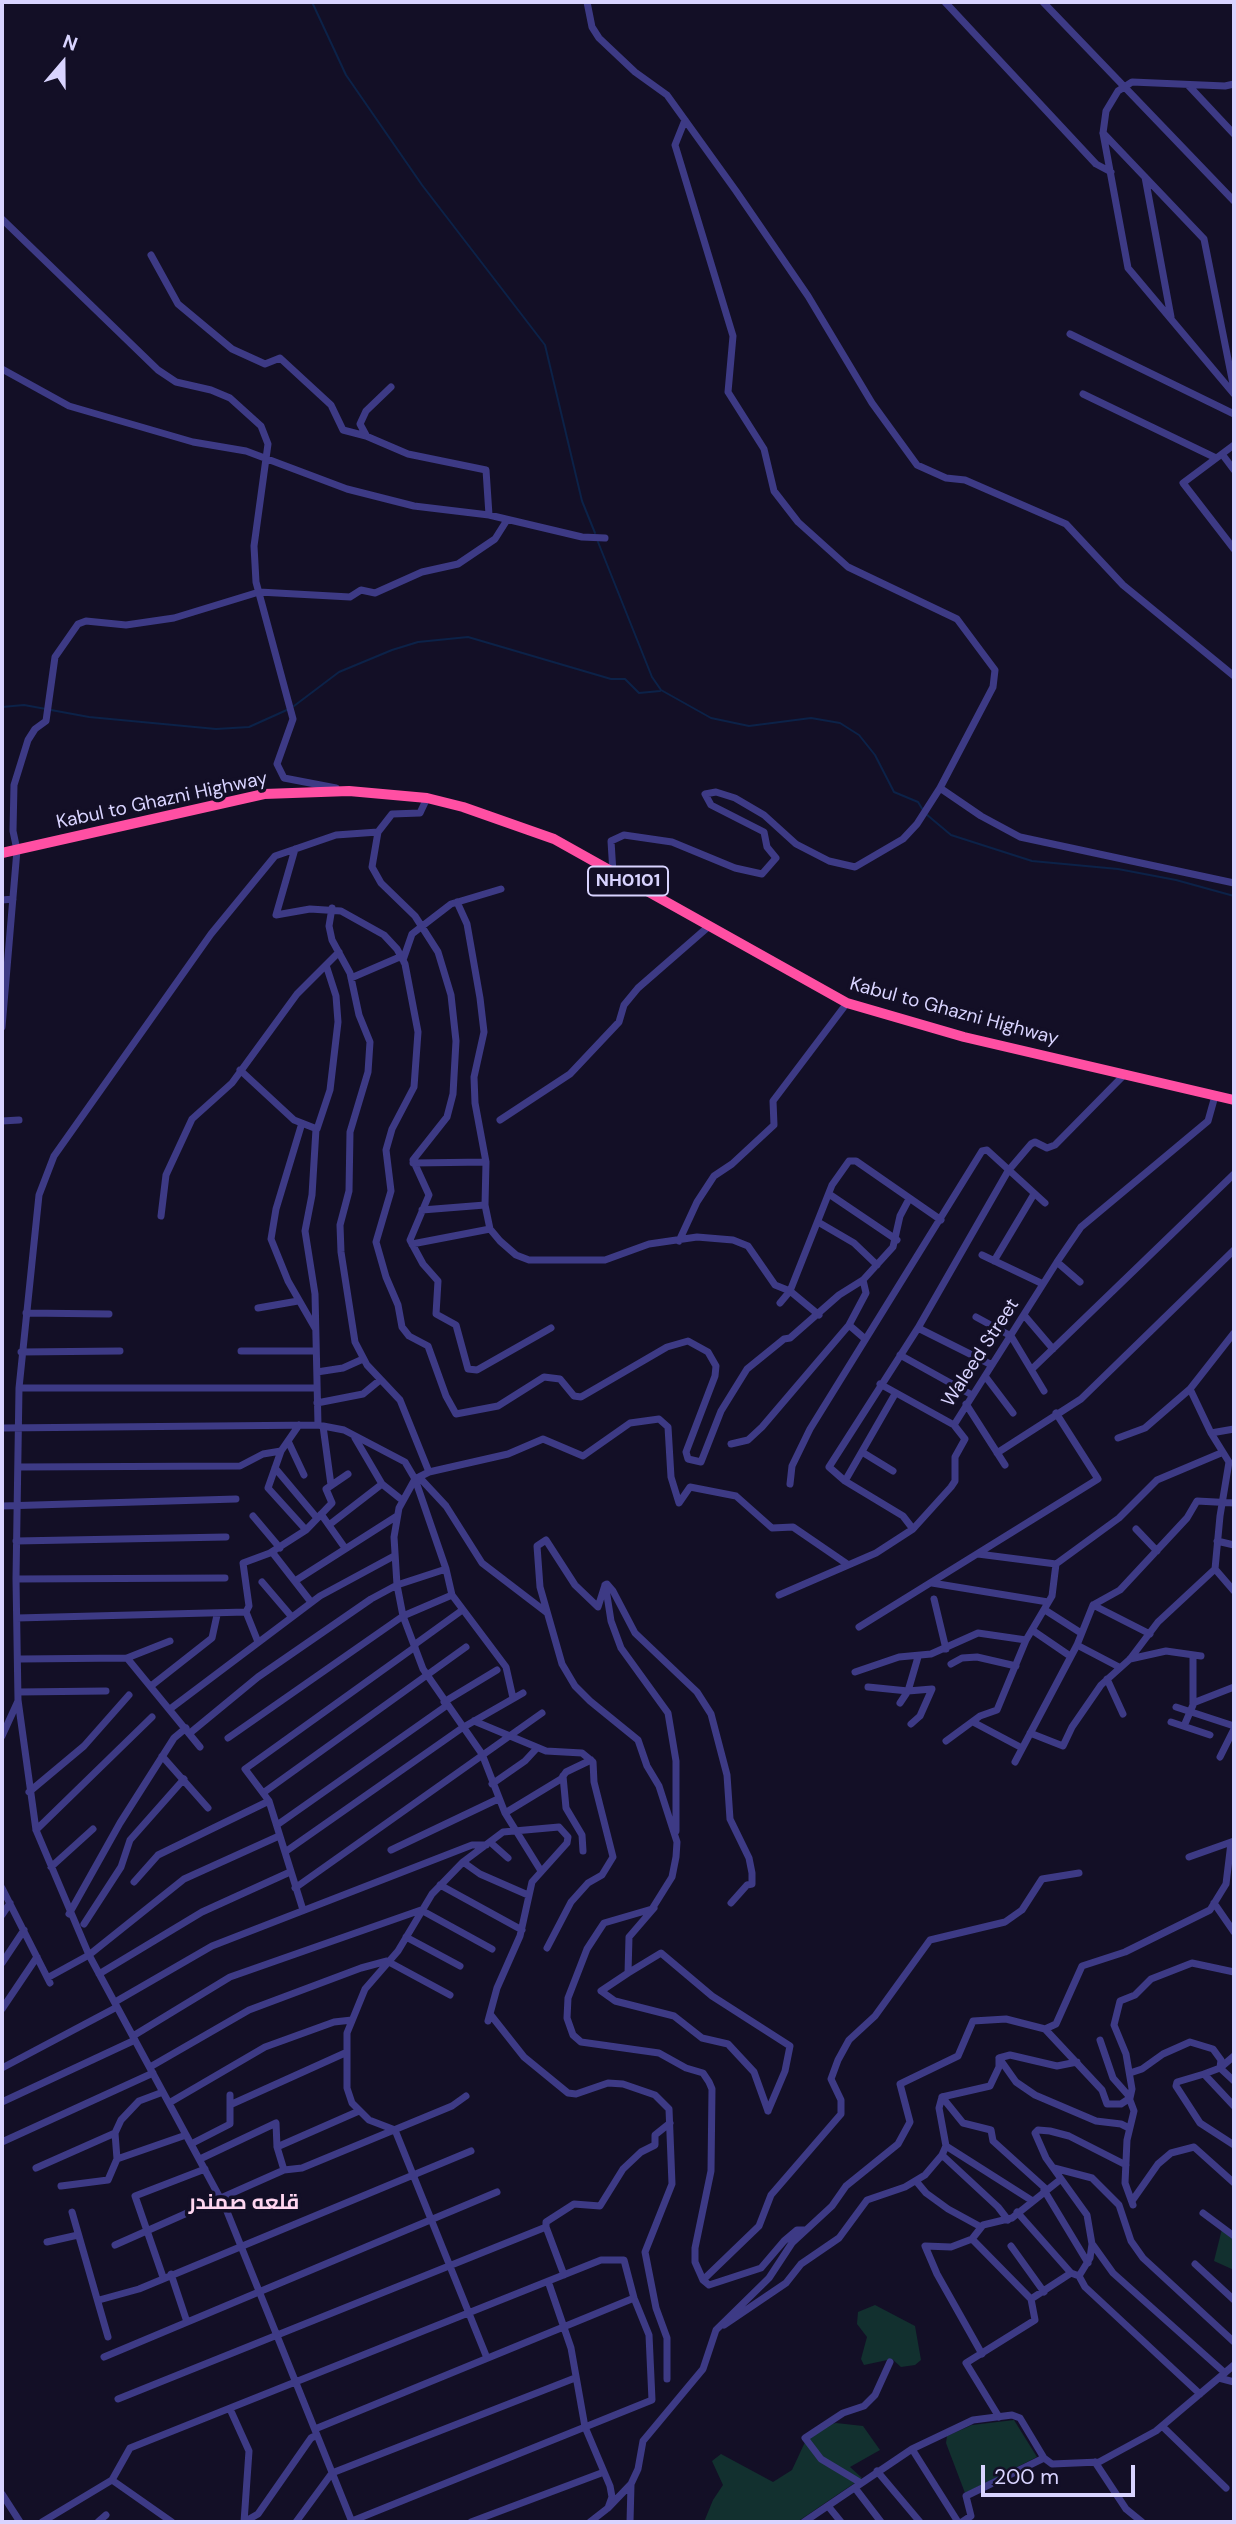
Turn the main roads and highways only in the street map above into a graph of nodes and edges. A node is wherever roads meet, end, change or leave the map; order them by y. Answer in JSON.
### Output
{"nodes":[{"id":1,"x":2,"y":853,"type":"edge"},
{"id":2,"x":1234,"y":1101,"type":"edge"}],
"edges":[{"from":1,"to":2,"type":"highway","name":"Kabul to Ghazni Highway","number":"NH0101"}]}
